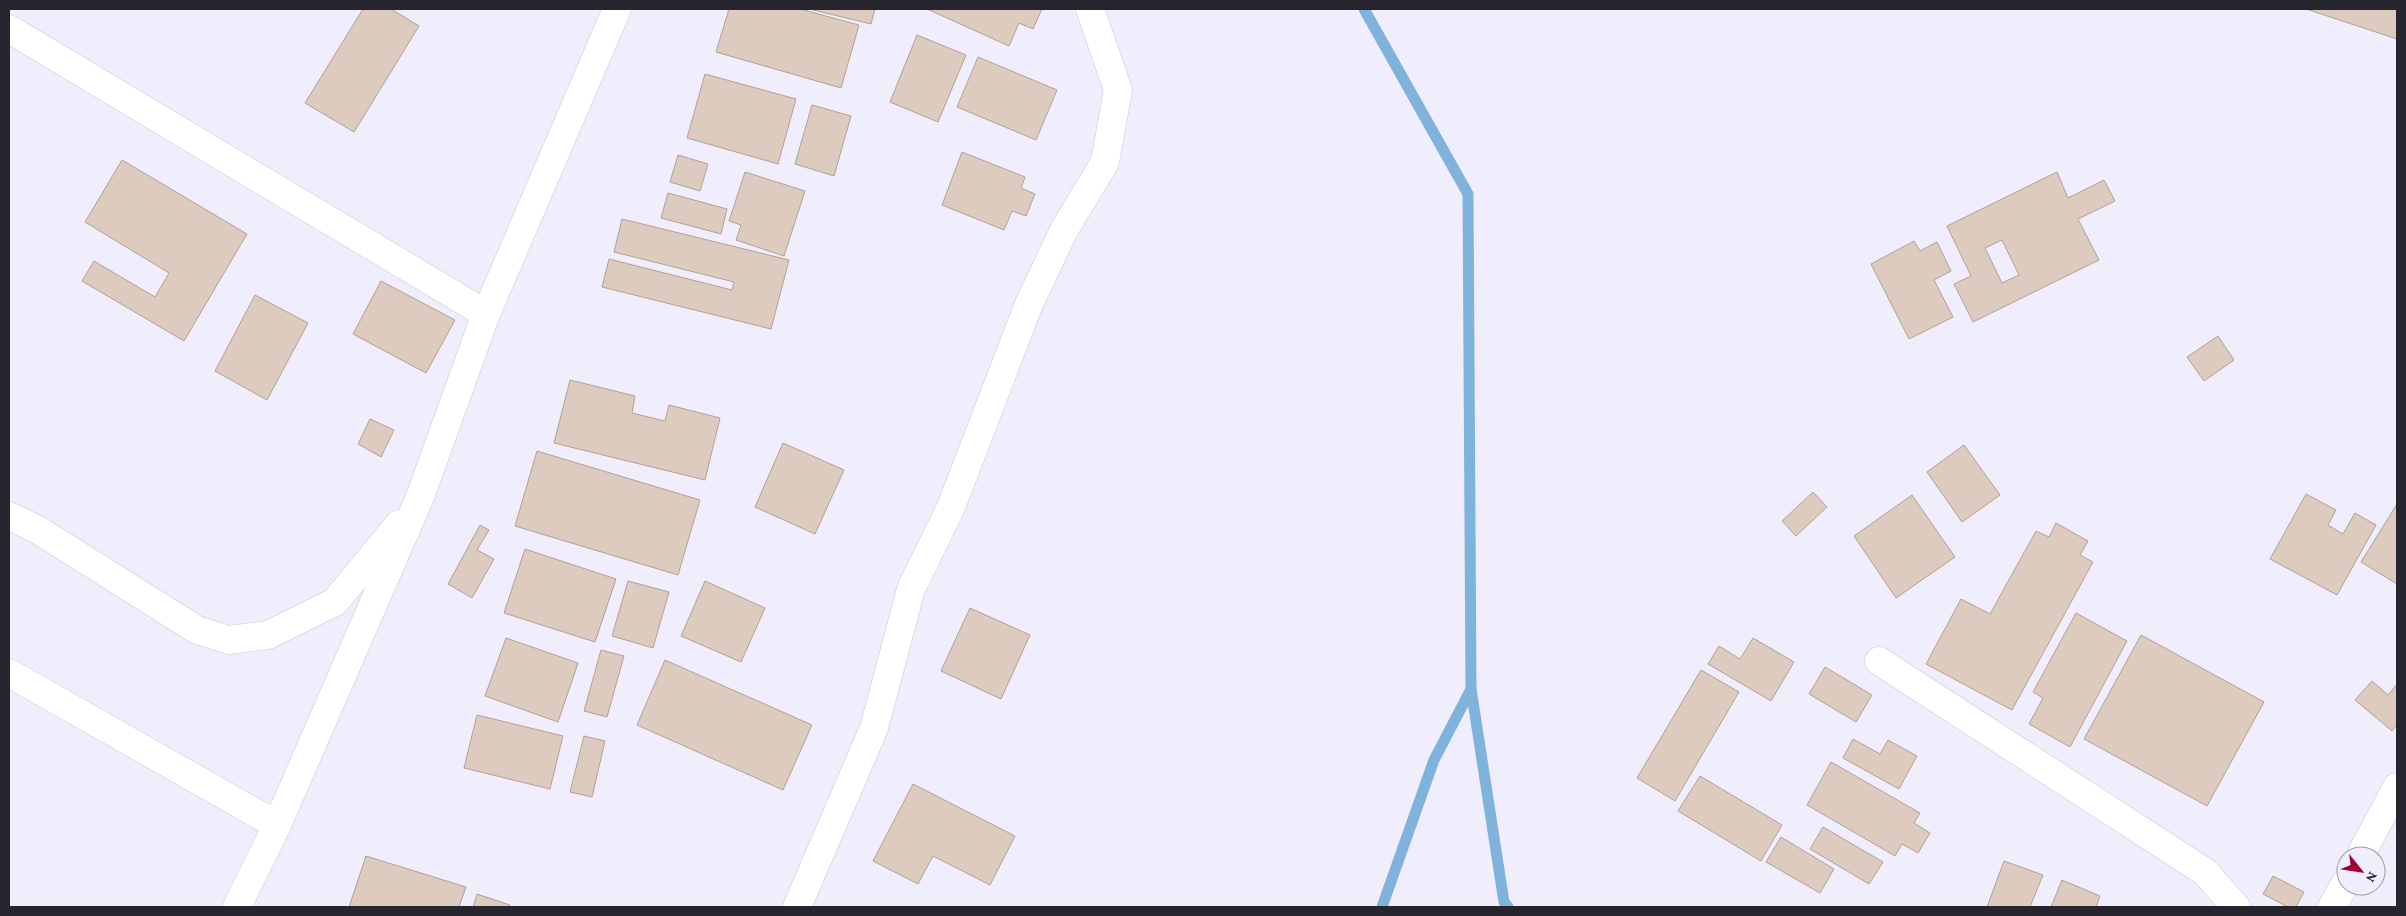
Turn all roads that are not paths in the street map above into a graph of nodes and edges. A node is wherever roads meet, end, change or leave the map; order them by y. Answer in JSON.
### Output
{"nodes":[{"id":1,"x":617,"y":9,"type":"edge"},
{"id":2,"x":1090,"y":9,"type":"edge"},
{"id":3,"x":9,"y":29,"type":"edge"},
{"id":4,"x":486,"y":314,"type":"junction"},
{"id":5,"x":420,"y":497,"type":"junction"},
{"id":6,"x":9,"y":516,"type":"edge"},
{"id":7,"x":1879,"y":661,"type":"dead end"},
{"id":8,"x":9,"y":673,"type":"edge"},
{"id":9,"x":2397,"y":787,"type":"edge"},
{"id":10,"x":276,"y":825,"type":"junction"},
{"id":11,"x":2365,"y":846,"type":"edge"},
{"id":12,"x":2338,"y":896,"type":"edge"},
{"id":13,"x":244,"y":905,"type":"edge"},
{"id":14,"x":797,"y":907,"type":"edge"},
{"id":15,"x":2236,"y":907,"type":"edge"},
{"id":16,"x":2332,"y":907,"type":"edge"}],
"edges":[{"from":1,"to":4,"type":"street"},
{"from":2,"to":14,"type":"street"},
{"from":3,"to":4,"type":"street"},
{"from":4,"to":5,"type":"street"},
{"from":5,"to":6,"type":"street"},
{"from":5,"to":10,"type":"street"},
{"from":7,"to":15,"type":"street"},
{"from":8,"to":10,"type":"street"},
{"from":9,"to":11,"type":"street"},
{"from":10,"to":13,"type":"street"},
{"from":12,"to":16,"type":"street"}]}
